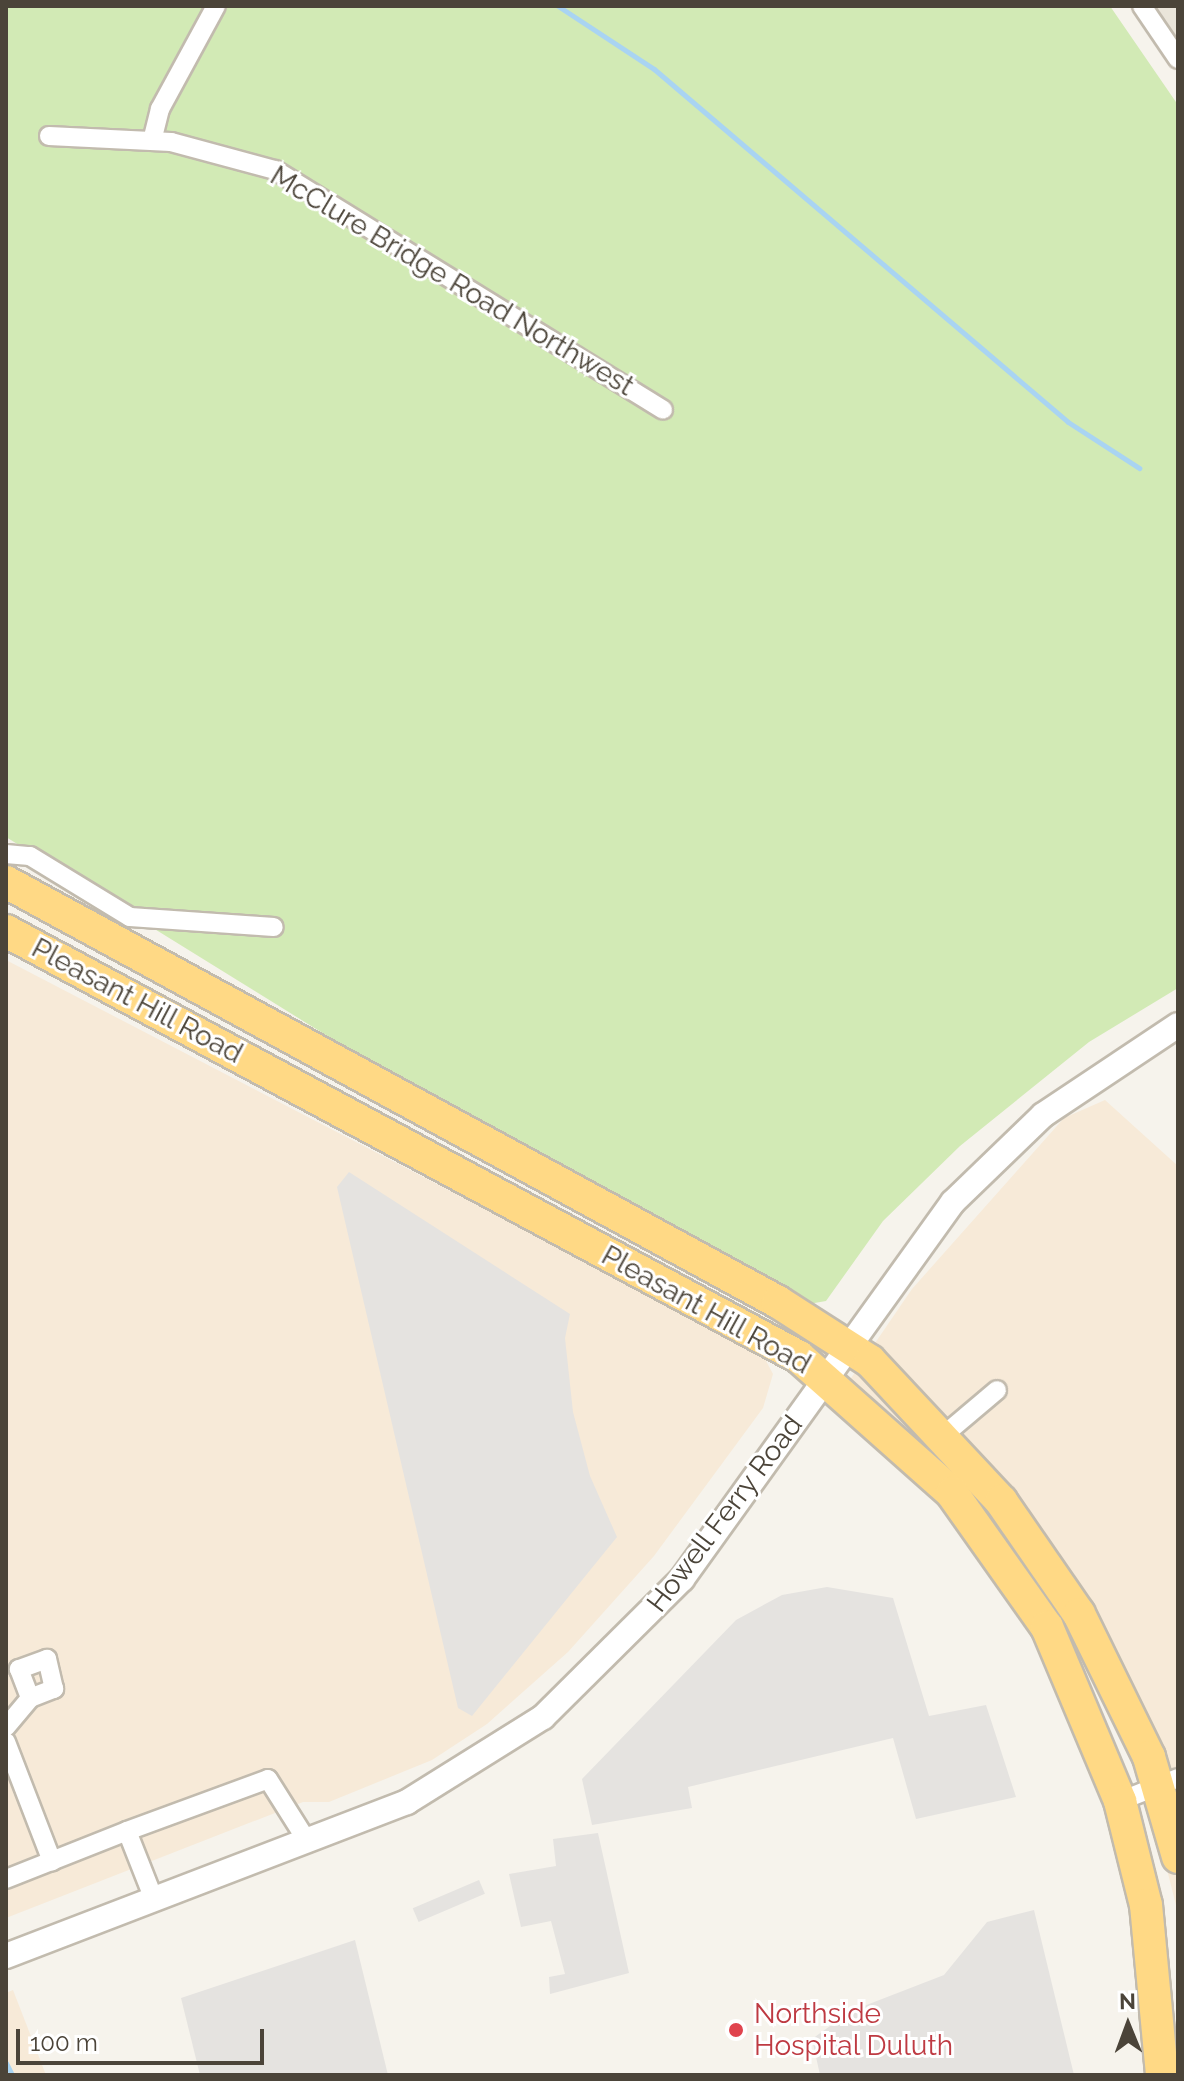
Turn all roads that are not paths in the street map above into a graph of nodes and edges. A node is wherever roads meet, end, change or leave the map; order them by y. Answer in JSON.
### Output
{"nodes":[{"id":1,"x":216,"y":6,"type":"edge"},
{"id":2,"x":1142,"y":6,"type":"edge"},
{"id":3,"x":1178,"y":59,"type":"edge"},
{"id":4,"x":49,"y":136,"type":"dead end"},
{"id":5,"x":152,"y":141,"type":"junction"},
{"id":6,"x":663,"y":410,"type":"dead end"},
{"id":7,"x":6,"y":854,"type":"edge"},
{"id":8,"x":6,"y":882,"type":"edge"},
{"id":9,"x":274,"y":927,"type":"dead end"},
{"id":10,"x":6,"y":931,"type":"edge"},
{"id":11,"x":1178,"y":1025,"type":"edge"},
{"id":12,"x":847,"y":1345,"type":"junction"},
{"id":13,"x":825,"y":1378,"type":"junction"},
{"id":14,"x":997,"y":1390,"type":"dead end"},
{"id":15,"x":945,"y":1434,"type":"junction"},
{"id":16,"x":30,"y":1698,"type":"dead end"},
{"id":17,"x":6,"y":1727,"type":"edge"},
{"id":18,"x":6,"y":1742,"type":"edge"},
{"id":19,"x":1168,"y":1782,"type":"edge"},
{"id":20,"x":1120,"y":1801,"type":"junction"},
{"id":21,"x":127,"y":1831,"type":"junction"},
{"id":22,"x":307,"y":1841,"type":"junction"},
{"id":23,"x":1178,"y":1857,"type":"edge"},
{"id":24,"x":52,"y":1861,"type":"junction"},
{"id":25,"x":6,"y":1879,"type":"edge"},
{"id":26,"x":153,"y":1897,"type":"junction"},
{"id":27,"x":6,"y":1956,"type":"edge"},
{"id":28,"x":1162,"y":2075,"type":"edge"}],
"edges":[{"from":1,"to":5,"type":"street"},
{"from":2,"to":3,"type":"street"},
{"from":4,"to":5,"type":"street","name":"McClure Bridge Road Northwest"},
{"from":5,"to":6,"type":"street","name":"McClure Bridge Road Northwest"},
{"from":7,"to":9,"type":"street"},
{"from":8,"to":12,"type":"highway","name":"Pleasant Hill Road"},
{"from":10,"to":13,"type":"highway","name":"Pleasant Hill Road"},
{"from":11,"to":12,"type":"street","name":"Howell Ferry Road"},
{"from":12,"to":13,"type":"street","name":"Howell Ferry Road"},
{"from":12,"to":15,"type":"highway","name":"Pleasant Hill Road"},
{"from":13,"to":20,"type":"highway","name":"Pleasant Hill Road"},
{"from":13,"to":22,"type":"street","name":"Howell Ferry Road"},
{"from":14,"to":15,"type":"street"},
{"from":15,"to":19,"type":"highway","name":"Pleasant Hill Road"},
{"from":16,"to":17,"type":"street"},
{"from":18,"to":24,"type":"street"},
{"from":19,"to":20,"type":"street"},
{"from":19,"to":23,"type":"highway","name":"Pleasant Hill Road"},
{"from":20,"to":28,"type":"highway","name":"Pleasant Hill Road"},
{"from":21,"to":22,"type":"street"},
{"from":21,"to":24,"type":"street"},
{"from":21,"to":26,"type":"street"},
{"from":22,"to":26,"type":"street","name":"Howell Ferry Road"},
{"from":24,"to":25,"type":"street"},
{"from":26,"to":27,"type":"street","name":"Howell Ferry Road"}]}
